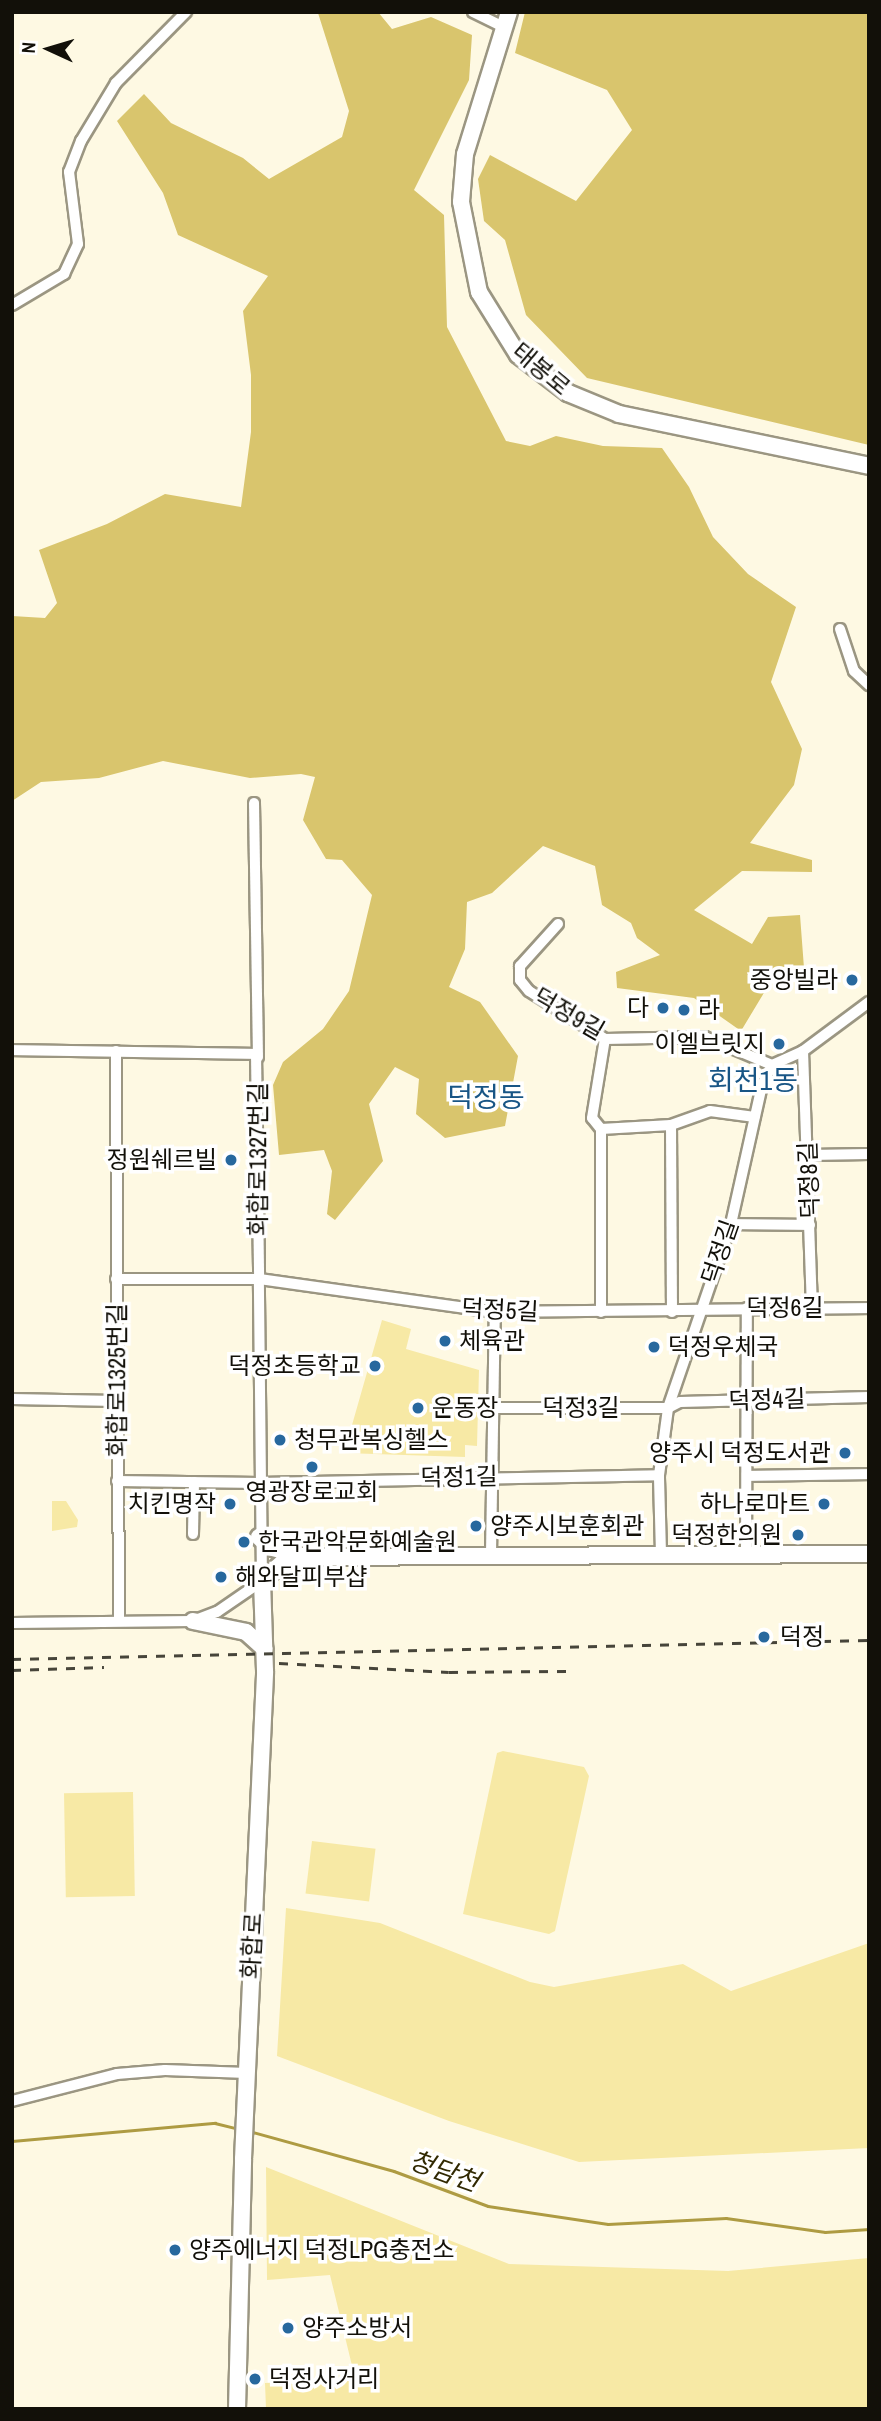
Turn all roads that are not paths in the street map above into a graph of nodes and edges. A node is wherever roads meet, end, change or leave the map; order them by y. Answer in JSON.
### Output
{"nodes":[{"id":1,"x":186,"y":12,"type":"edge"},
{"id":2,"x":473,"y":12,"type":"edge"},
{"id":3,"x":506,"y":19,"type":"edge"},
{"id":4,"x":12,"y":305,"type":"edge"},
{"id":5,"x":869,"y":466,"type":"edge"},
{"id":6,"x":840,"y":629,"type":"dead end"},
{"id":7,"x":869,"y":685,"type":"edge"},
{"id":8,"x":254,"y":803,"type":"dead end"},
{"id":9,"x":558,"y":924,"type":"dead end"},
{"id":10,"x":869,"y":1002,"type":"edge"},
{"id":11,"x":605,"y":1039,"type":"junction"},
{"id":12,"x":12,"y":1050,"type":"edge"},
{"id":13,"x":116,"y":1051,"type":"junction"},
{"id":14,"x":803,"y":1051,"type":"junction"},
{"id":15,"x":258,"y":1057,"type":"junction"},
{"id":16,"x":772,"y":1065,"type":"junction"},
{"id":17,"x":755,"y":1117,"type":"junction"},
{"id":18,"x":670,"y":1125,"type":"junction"},
{"id":19,"x":601,"y":1129,"type":"junction"},
{"id":20,"x":869,"y":1154,"type":"edge"},
{"id":21,"x":808,"y":1155,"type":"junction"},
{"id":22,"x":731,"y":1224,"type":"junction"},
{"id":23,"x":810,"y":1225,"type":"junction"},
{"id":24,"x":116,"y":1279,"type":"junction"},
{"id":25,"x":259,"y":1279,"type":"junction"},
{"id":26,"x":700,"y":1308,"type":"junction"},
{"id":27,"x":747,"y":1308,"type":"junction"},
{"id":28,"x":869,"y":1308,"type":"edge"},
{"id":29,"x":812,"y":1309,"type":"junction"},
{"id":30,"x":495,"y":1312,"type":"junction"},
{"id":31,"x":601,"y":1312,"type":"junction"},
{"id":32,"x":672,"y":1312,"type":"junction"},
{"id":33,"x":869,"y":1397,"type":"edge"},
{"id":34,"x":12,"y":1399,"type":"edge"},
{"id":35,"x":117,"y":1401,"type":"junction"},
{"id":36,"x":747,"y":1401,"type":"junction"},
{"id":37,"x":494,"y":1408,"type":"junction"},
{"id":38,"x":668,"y":1408,"type":"junction"},
{"id":39,"x":869,"y":1474,"type":"edge"},
{"id":40,"x":659,"y":1475,"type":"junction"},
{"id":41,"x":493,"y":1476,"type":"junction"},
{"id":42,"x":747,"y":1476,"type":"junction"},
{"id":43,"x":117,"y":1481,"type":"junction"},
{"id":44,"x":194,"y":1482,"type":"junction"},
{"id":45,"x":259,"y":1483,"type":"junction"},
{"id":46,"x":194,"y":1534,"type":"dead end"},
{"id":47,"x":259,"y":1543,"type":"junction"},
{"id":48,"x":746,"y":1553,"type":"junction"},
{"id":49,"x":491,"y":1554,"type":"junction"},
{"id":50,"x":661,"y":1554,"type":"junction"},
{"id":51,"x":869,"y":1554,"type":"edge"},
{"id":52,"x":312,"y":1557,"type":"junction"},
{"id":53,"x":262,"y":1581,"type":"junction"},
{"id":54,"x":119,"y":1620,"type":"junction"},
{"id":55,"x":193,"y":1621,"type":"junction"},
{"id":56,"x":12,"y":1623,"type":"edge"},
{"id":57,"x":265,"y":1643,"type":"junction"},
{"id":58,"x":247,"y":2073,"type":"junction"},
{"id":59,"x":12,"y":2101,"type":"edge"},
{"id":60,"x":236,"y":2405,"type":"edge"}],
"edges":[{"from":1,"to":4,"type":"street"},
{"from":2,"to":3,"type":"street"},
{"from":3,"to":5,"type":"main road","name":"태봉로"},
{"from":6,"to":7,"type":"street"},
{"from":8,"to":15,"type":"street"},
{"from":9,"to":11,"type":"street","name":"덕정9길"},
{"from":10,"to":14,"type":"street"},
{"from":11,"to":16,"type":"street","name":"덕정9길"},
{"from":11,"to":19,"type":"street"},
{"from":12,"to":13,"type":"street"},
{"from":13,"to":15,"type":"street","name":"화합로1327번길"},
{"from":13,"to":24,"type":"street","name":"화합로1325번길"},
{"from":14,"to":16,"type":"street"},
{"from":14,"to":21,"type":"street","name":"덕정8길"},
{"from":15,"to":25,"type":"street","name":"화합로1327번길"},
{"from":16,"to":17,"type":"street","name":"덕정길"},
{"from":17,"to":18,"type":"street"},
{"from":17,"to":22,"type":"street","name":"덕정길"},
{"from":18,"to":19,"type":"street"},
{"from":18,"to":32,"type":"street"},
{"from":19,"to":31,"type":"street"},
{"from":20,"to":21,"type":"street"},
{"from":21,"to":23,"type":"street","name":"덕정8길"},
{"from":22,"to":23,"type":"street"},
{"from":22,"to":26,"type":"street","name":"덕정길"},
{"from":23,"to":29,"type":"street","name":"덕정8길"},
{"from":24,"to":25,"type":"street"},
{"from":24,"to":35,"type":"street","name":"화합로1325번길"},
{"from":25,"to":30,"type":"street","name":"덕정5길"},
{"from":25,"to":45,"type":"street","name":"화합로1327번길"},
{"from":26,"to":27,"type":"street","name":"덕정6길"},
{"from":26,"to":32,"type":"street","name":"덕정5길"},
{"from":26,"to":38,"type":"street","name":"덕정길"},
{"from":27,"to":29,"type":"street","name":"덕정6길"},
{"from":27,"to":36,"type":"street"},
{"from":28,"to":29,"type":"street","name":"덕정6길"},
{"from":30,"to":31,"type":"street","name":"덕정5길"},
{"from":30,"to":37,"type":"street"},
{"from":31,"to":32,"type":"street","name":"덕정5길"},
{"from":33,"to":36,"type":"street","name":"덕정4길"},
{"from":34,"to":35,"type":"street"},
{"from":35,"to":43,"type":"street","name":"화합로1325번길"},
{"from":36,"to":38,"type":"street","name":"덕정4길"},
{"from":36,"to":42,"type":"street"},
{"from":37,"to":38,"type":"street","name":"덕정3길"},
{"from":37,"to":41,"type":"street"},
{"from":38,"to":40,"type":"street","name":"덕정길"},
{"from":39,"to":42,"type":"street"},
{"from":40,"to":41,"type":"street","name":"덕정1길"},
{"from":40,"to":50,"type":"street","name":"덕정길"},
{"from":41,"to":45,"type":"street","name":"덕정1길"},
{"from":41,"to":49,"type":"street"},
{"from":42,"to":48,"type":"street"},
{"from":43,"to":44,"type":"street","name":"화합로1325번길"},
{"from":43,"to":54,"type":"street","name":"화합로1325번길"},
{"from":44,"to":45,"type":"street","name":"화합로1325번길"},
{"from":44,"to":46,"type":"street"},
{"from":45,"to":47,"type":"street","name":"화합로1327번길"},
{"from":47,"to":52,"type":"main road"},
{"from":47,"to":53,"type":"street","name":"화합로"},
{"from":48,"to":50,"type":"main road"},
{"from":48,"to":51,"type":"main road"},
{"from":49,"to":50,"type":"main road"},
{"from":49,"to":52,"type":"main road"},
{"from":52,"to":53,"type":"main road"},
{"from":53,"to":55,"type":"street"},
{"from":53,"to":57,"type":"main road","name":"화합로"},
{"from":54,"to":55,"type":"street"},
{"from":54,"to":56,"type":"street"},
{"from":55,"to":57,"type":"main road"},
{"from":57,"to":58,"type":"main road","name":"화합로"},
{"from":58,"to":59,"type":"street"},
{"from":58,"to":60,"type":"main road","name":"화합로"}]}
